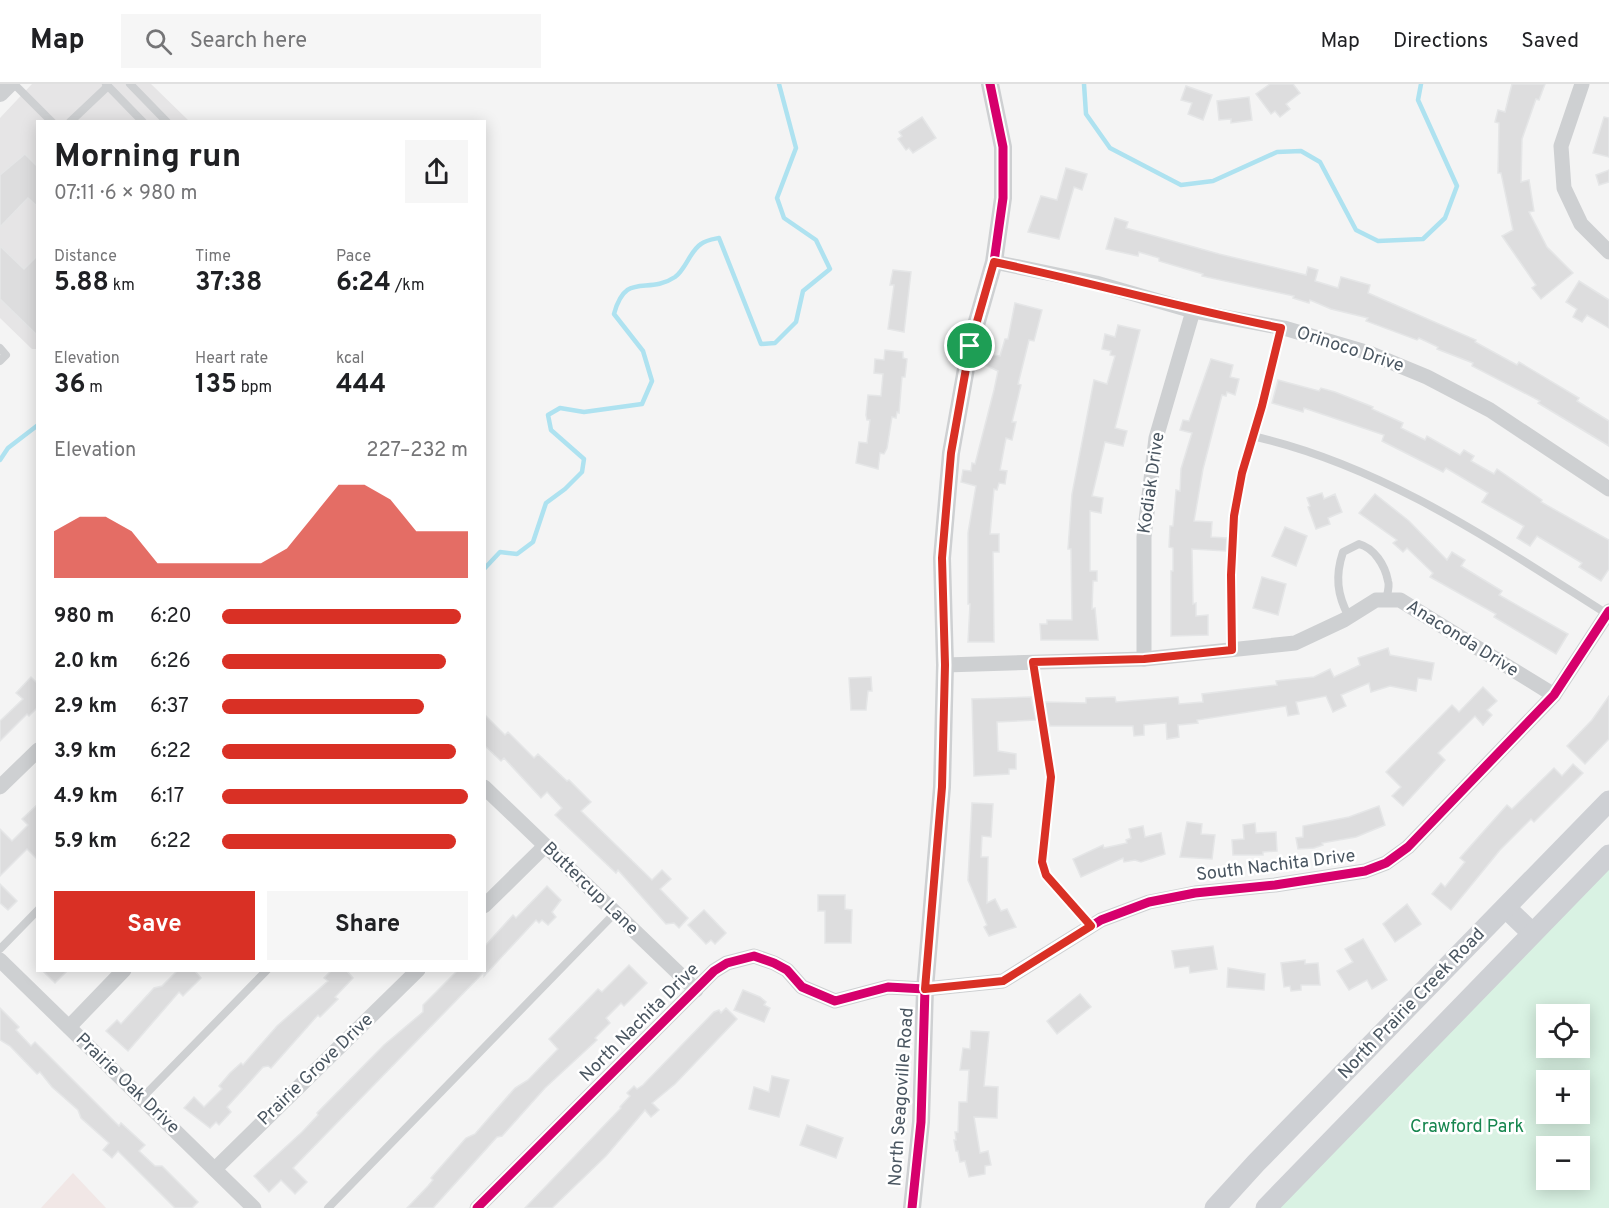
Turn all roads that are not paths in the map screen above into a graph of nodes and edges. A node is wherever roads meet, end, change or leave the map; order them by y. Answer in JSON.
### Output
{"nodes":[{"id":1,"x":9,"y":84,"type":"edge"},
{"id":2,"x":14,"y":84,"type":"edge"},
{"id":3,"x":130,"y":84,"type":"edge"},
{"id":4,"x":990,"y":84,"type":"edge"},
{"id":5,"x":1582,"y":84,"type":"edge"},
{"id":6,"x":107,"y":85,"type":"edge"},
{"id":7,"x":0,"y":93,"type":"edge"},
{"id":8,"x":50,"y":120,"type":"edge"},
{"id":9,"x":72,"y":120,"type":"edge"},
{"id":10,"x":141,"y":120,"type":"edge"},
{"id":11,"x":166,"y":120,"type":"edge"},
{"id":12,"x":1609,"y":252,"type":"edge"},
{"id":13,"x":994,"y":262,"type":"junction"},
{"id":14,"x":1193,"y":310,"type":"junction"},
{"id":15,"x":1281,"y":328,"type":"junction"},
{"id":16,"x":0,"y":348,"type":"edge"},
{"id":17,"x":0,"y":362,"type":"edge"},
{"id":18,"x":1252,"y":436,"type":"junction"},
{"id":19,"x":1609,"y":489,"type":"edge"},
{"id":20,"x":1386,"y":600,"type":"junction"},
{"id":21,"x":1608,"y":612,"type":"edge"},
{"id":22,"x":1349,"y":617,"type":"junction"},
{"id":23,"x":1232,"y":650,"type":"junction"},
{"id":24,"x":1144,"y":659,"type":"junction"},
{"id":25,"x":1033,"y":662,"type":"junction"},
{"id":26,"x":945,"y":665,"type":"junction"},
{"id":27,"x":1554,"y":695,"type":"junction"},
{"id":28,"x":36,"y":752,"type":"edge"},
{"id":29,"x":0,"y":787,"type":"edge"},
{"id":30,"x":486,"y":789,"type":"edge"},
{"id":31,"x":1609,"y":801,"type":"edge"},
{"id":32,"x":545,"y":846,"type":"junction"},
{"id":33,"x":1609,"y":855,"type":"edge"},
{"id":34,"x":486,"y":904,"type":"edge"},
{"id":35,"x":1506,"y":908,"type":"junction"},
{"id":36,"x":36,"y":912,"type":"edge"},
{"id":37,"x":615,"y":913,"type":"junction"},
{"id":38,"x":1091,"y":926,"type":"junction"},
{"id":39,"x":1532,"y":933,"type":"junction"},
{"id":40,"x":0,"y":949,"type":"edge"},
{"id":41,"x":0,"y":960,"type":"edge"},
{"id":42,"x":122,"y":972,"type":"edge"},
{"id":43,"x":265,"y":972,"type":"edge"},
{"id":44,"x":416,"y":972,"type":"edge"},
{"id":45,"x":925,"y":989,"type":"junction"},
{"id":46,"x":696,"y":990,"type":"junction"},
{"id":47,"x":69,"y":1027,"type":"junction"},
{"id":48,"x":142,"y":1098,"type":"junction"},
{"id":49,"x":215,"y":1169,"type":"junction"},
{"id":50,"x":254,"y":1208,"type":"edge"},
{"id":51,"x":328,"y":1208,"type":"edge"},
{"id":52,"x":477,"y":1208,"type":"edge"},
{"id":53,"x":912,"y":1208,"type":"edge"},
{"id":54,"x":1215,"y":1208,"type":"edge"},
{"id":55,"x":1266,"y":1208,"type":"edge"}],
"edges":[{"from":1,"to":7,"type":"street"},
{"from":2,"to":8,"type":"lane"},
{"from":3,"to":11,"type":"lane"},
{"from":4,"to":13,"type":"street","name":"North Seagoville Road"},
{"from":5,"to":12,"type":"street"},
{"from":6,"to":9,"type":"lane"},
{"from":6,"to":10,"type":"lane"},
{"from":13,"to":14,"type":"street","name":"Orinoco Drive"},
{"from":13,"to":26,"type":"street","name":"North Seagoville Road"},
{"from":14,"to":15,"type":"street","name":"Orinoco Drive"},
{"from":14,"to":24,"type":"street","name":"Kodiak Drive"},
{"from":15,"to":18,"type":"lane"},
{"from":15,"to":19,"type":"street","name":"Orinoco Drive"},
{"from":16,"to":17,"type":"lane"},
{"from":18,"to":21,"type":"lane"},
{"from":18,"to":23,"type":"lane"},
{"from":20,"to":22,"type":"street","name":"Anaconda Drive"},
{"from":20,"to":22,"type":"lane"},
{"from":20,"to":27,"type":"street","name":"Anaconda Drive"},
{"from":21,"to":27,"type":"street","name":"South Nachita Drive"},
{"from":22,"to":23,"type":"street","name":"Anaconda Drive"},
{"from":23,"to":24,"type":"street","name":"Anaconda Drive"},
{"from":24,"to":25,"type":"street","name":"Anaconda Drive"},
{"from":25,"to":26,"type":"street","name":"Anaconda Drive"},
{"from":25,"to":38,"type":"lane"},
{"from":26,"to":45,"type":"street","name":"North Seagoville Road"},
{"from":27,"to":38,"type":"street","name":"South Nachita Drive"},
{"from":28,"to":29,"type":"street"},
{"from":30,"to":32,"type":"street","name":"Buttercup Lane"},
{"from":31,"to":35,"type":"main road","name":"North Prairie Creek Road"},
{"from":32,"to":34,"type":"street"},
{"from":32,"to":37,"type":"street","name":"Buttercup Lane"},
{"from":33,"to":39,"type":"main road","name":"North Prairie Creek Road"},
{"from":35,"to":39,"type":"main road"},
{"from":35,"to":54,"type":"main road","name":"North Prairie Creek Road"},
{"from":36,"to":40,"type":"lane"},
{"from":37,"to":46,"type":"street","name":"Buttercup Lane"},
{"from":37,"to":51,"type":"lane"},
{"from":38,"to":45,"type":"street","name":"South Nachita Drive"},
{"from":39,"to":55,"type":"main road","name":"North Prairie Creek Road"},
{"from":41,"to":47,"type":"street","name":"Prairie Oak Drive"},
{"from":42,"to":47,"type":"street"},
{"from":43,"to":48,"type":"lane"},
{"from":44,"to":49,"type":"street","name":"Prairie Grove Drive"},
{"from":45,"to":46,"type":"street","name":"North Nachita Drive"},
{"from":45,"to":53,"type":"street","name":"North Seagoville Road"},
{"from":46,"to":52,"type":"street","name":"North Nachita Drive"},
{"from":47,"to":48,"type":"street","name":"Prairie Oak Drive"},
{"from":48,"to":49,"type":"street","name":"Prairie Oak Drive"},
{"from":49,"to":50,"type":"street","name":"Prairie Oak Drive"}]}
